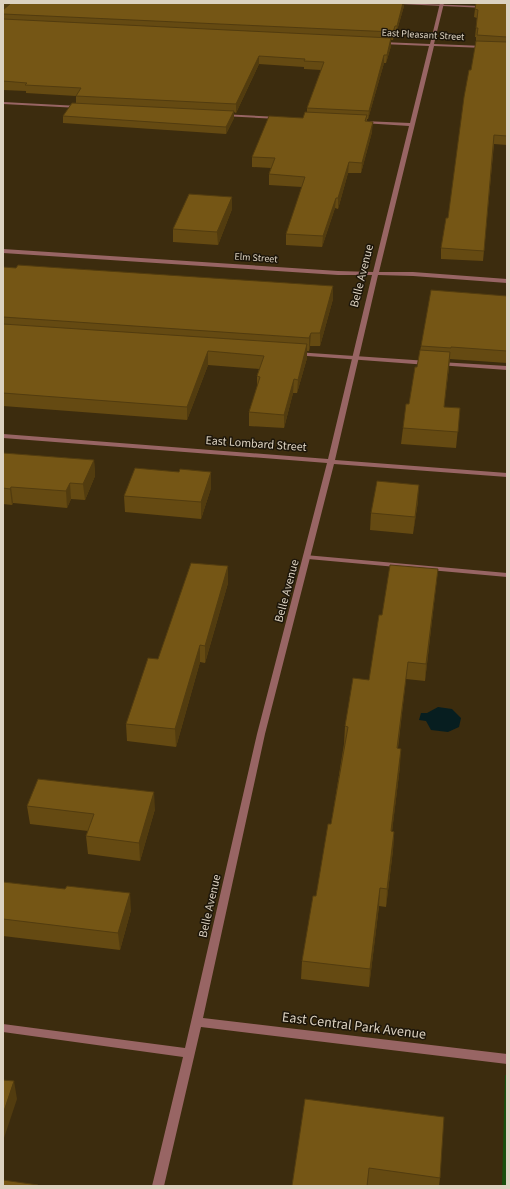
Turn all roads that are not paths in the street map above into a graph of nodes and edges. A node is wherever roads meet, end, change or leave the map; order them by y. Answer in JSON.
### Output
{"nodes":[{"id":1,"x":400,"y":3,"type":"edge"},
{"id":2,"x":442,"y":4,"type":"edge"},
{"id":3,"x":507,"y":8,"type":"edge"},
{"id":4,"x":376,"y":42,"type":"edge"},
{"id":5,"x":432,"y":45,"type":"junction"},
{"id":6,"x":492,"y":48,"type":"edge"},
{"id":7,"x":3,"y":103,"type":"edge"},
{"id":8,"x":82,"y":107,"type":"edge"},
{"id":9,"x":215,"y":114,"type":"edge"},
{"id":10,"x":286,"y":118,"type":"edge"},
{"id":11,"x":357,"y":122,"type":"edge"},
{"id":12,"x":412,"y":125,"type":"junction"},
{"id":13,"x":3,"y":251,"type":"edge"},
{"id":14,"x":375,"y":274,"type":"junction"},
{"id":15,"x":507,"y":281,"type":"edge"},
{"id":16,"x":286,"y":353,"type":"edge"},
{"id":17,"x":355,"y":358,"type":"junction"},
{"id":18,"x":507,"y":368,"type":"edge"},
{"id":19,"x":3,"y":436,"type":"edge"},
{"id":20,"x":332,"y":461,"type":"junction"},
{"id":21,"x":507,"y":475,"type":"edge"},
{"id":22,"x":308,"y":557,"type":"junction"},
{"id":23,"x":507,"y":575,"type":"edge"},
{"id":24,"x":197,"y":1022,"type":"junction"},
{"id":25,"x":3,"y":1028,"type":"edge"},
{"id":26,"x":189,"y":1053,"type":"junction"},
{"id":27,"x":507,"y":1059,"type":"edge"},
{"id":28,"x":158,"y":1186,"type":"edge"}],
"edges":[{"from":1,"to":2,"type":"street"},
{"from":2,"to":3,"type":"street"},
{"from":2,"to":5,"type":"street","name":"Belle Avenue"},
{"from":4,"to":5,"type":"street","name":"East Pleasant Street"},
{"from":5,"to":6,"type":"street","name":"East Pleasant Street"},
{"from":5,"to":12,"type":"street","name":"Belle Avenue"},
{"from":7,"to":8,"type":"street"},
{"from":9,"to":10,"type":"street"},
{"from":11,"to":12,"type":"street"},
{"from":12,"to":14,"type":"street","name":"Belle Avenue"},
{"from":13,"to":14,"type":"street","name":"Elm Street"},
{"from":14,"to":15,"type":"street","name":"Elm Street"},
{"from":14,"to":17,"type":"street","name":"Belle Avenue"},
{"from":16,"to":17,"type":"street"},
{"from":17,"to":18,"type":"street"},
{"from":17,"to":20,"type":"street","name":"Belle Avenue"},
{"from":19,"to":20,"type":"street","name":"East Lombard Street"},
{"from":20,"to":21,"type":"street","name":"East Lombard Street"},
{"from":20,"to":22,"type":"street","name":"Belle Avenue"},
{"from":22,"to":23,"type":"street"},
{"from":22,"to":24,"type":"street","name":"Belle Avenue"},
{"from":24,"to":26,"type":"street","name":"Belle Avenue"},
{"from":24,"to":27,"type":"street","name":"East Central Park Avenue"},
{"from":25,"to":26,"type":"street"},
{"from":26,"to":28,"type":"street","name":"Belle Avenue"}]}
